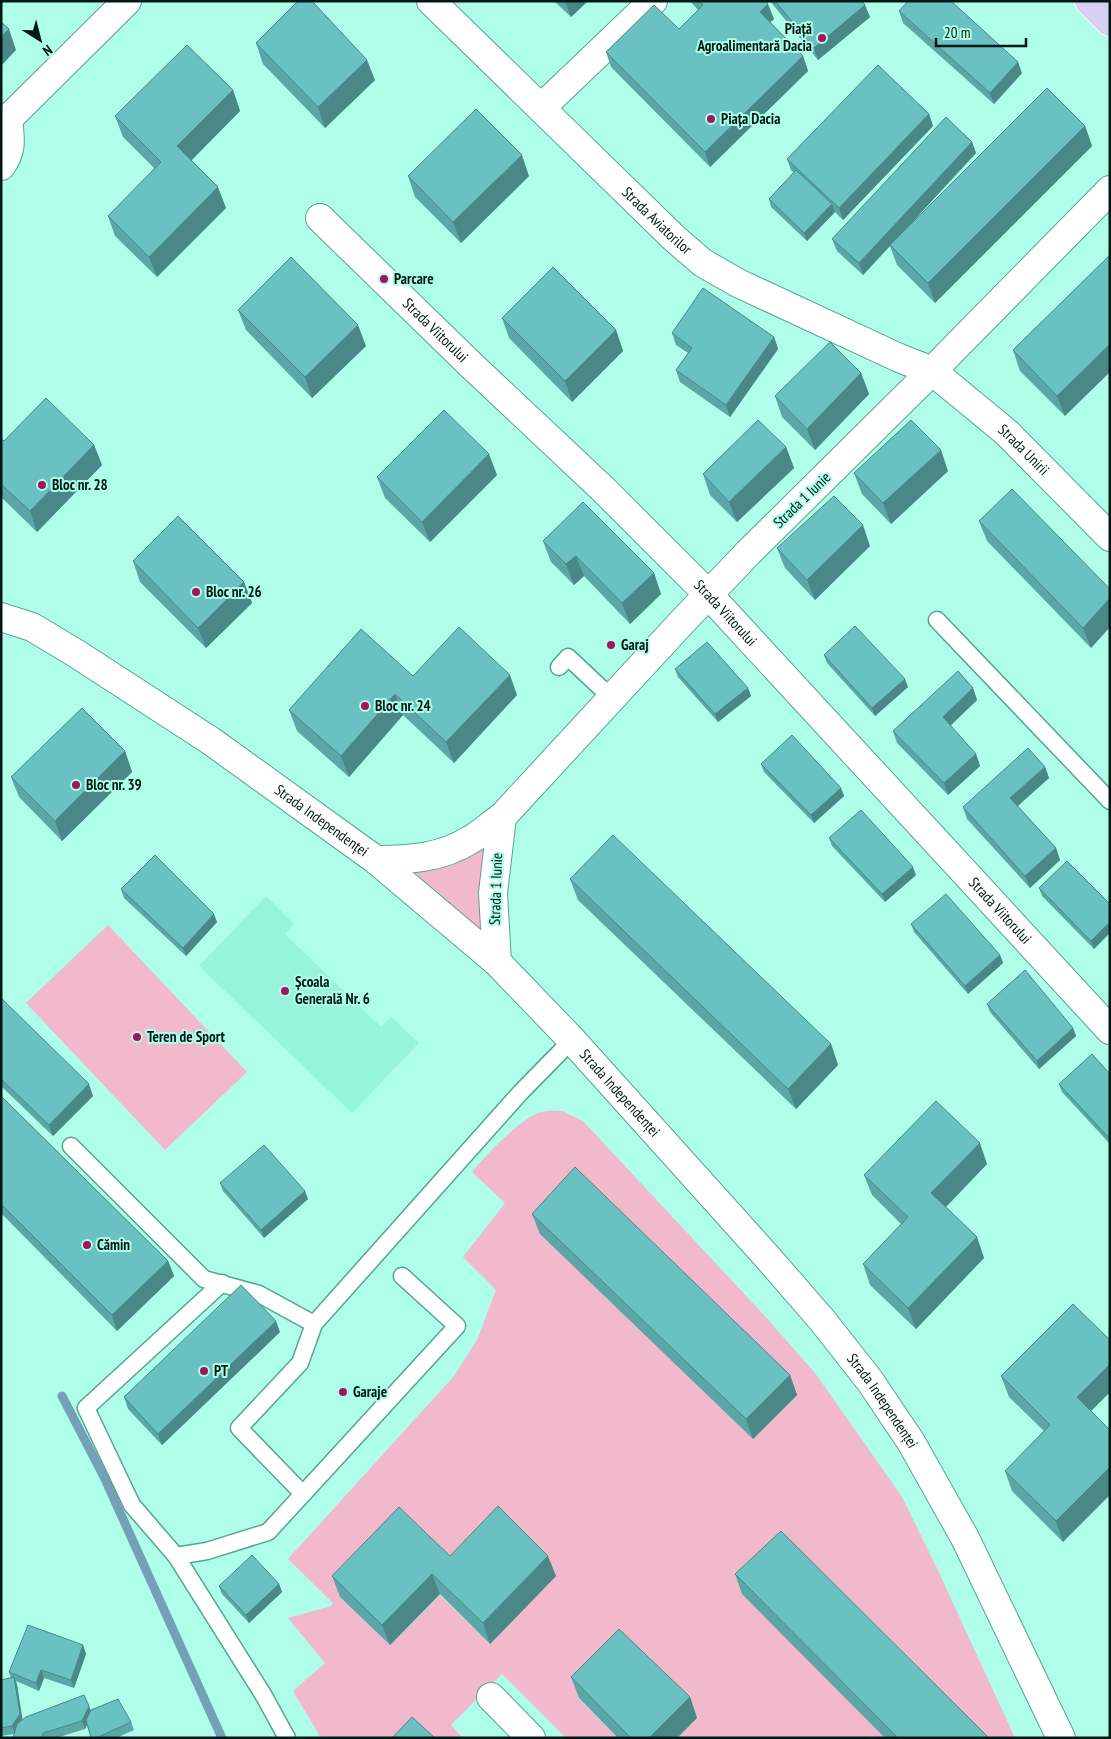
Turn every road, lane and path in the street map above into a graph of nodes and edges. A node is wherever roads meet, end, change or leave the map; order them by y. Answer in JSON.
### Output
{"nodes":[{"id":1,"x":127,"y":1,"type":"edge"},
{"id":2,"x":431,"y":1,"type":"edge"},
{"id":3,"x":653,"y":1,"type":"edge"},
{"id":4,"x":1089,"y":1,"type":"edge"},
{"id":5,"x":1110,"y":22,"type":"edge"},
{"id":6,"x":541,"y":108,"type":"junction"},
{"id":7,"x":4,"y":120,"type":"edge"},
{"id":8,"x":1,"y":166,"type":"edge"},
{"id":9,"x":1110,"y":190,"type":"edge"},
{"id":10,"x":320,"y":218,"type":"dead end"},
{"id":11,"x":932,"y":371,"type":"junction"},
{"id":12,"x":1110,"y":536,"type":"edge"},
{"id":13,"x":708,"y":594,"type":"junction"},
{"id":14,"x":1,"y":617,"type":"edge"},
{"id":15,"x":937,"y":620,"type":"dead end"},
{"id":16,"x":559,"y":667,"type":"dead end"},
{"id":17,"x":613,"y":696,"type":"junction"},
{"id":18,"x":1110,"y":801,"type":"edge"},
{"id":19,"x":502,"y":817,"type":"junction"},
{"id":20,"x":376,"y":860,"type":"junction"},
{"id":21,"x":497,"y":962,"type":"junction"},
{"id":22,"x":1110,"y":1030,"type":"edge"},
{"id":23,"x":572,"y":1040,"type":"junction"},
{"id":24,"x":71,"y":1146,"type":"dead end"},
{"id":25,"x":402,"y":1276,"type":"dead end"},
{"id":26,"x":222,"y":1283,"type":"junction"},
{"id":27,"x":314,"y":1324,"type":"junction"},
{"id":28,"x":303,"y":1494,"type":"junction"},
{"id":29,"x":176,"y":1556,"type":"junction"},
{"id":30,"x":491,"y":1697,"type":"dead end"},
{"id":31,"x":287,"y":1738,"type":"edge"},
{"id":32,"x":531,"y":1738,"type":"edge"},
{"id":33,"x":1061,"y":1738,"type":"edge"}],
"edges":[{"from":1,"to":7,"type":"street"},
{"from":2,"to":6,"type":"street","name":"Strada Aviatorilor"},
{"from":3,"to":6,"type":"street"},
{"from":4,"to":5,"type":"main road"},
{"from":6,"to":11,"type":"street","name":"Strada Aviatorilor"},
{"from":7,"to":8,"type":"street"},
{"from":9,"to":11,"type":"street","name":"Strada 1 Iunie"},
{"from":10,"to":13,"type":"street","name":"Strada Viitorului"},
{"from":11,"to":12,"type":"street","name":"Strada Unirii"},
{"from":11,"to":13,"type":"street","name":"Strada 1 Iunie"},
{"from":13,"to":17,"type":"street","name":"Strada 1 Iunie"},
{"from":13,"to":22,"type":"street","name":"Strada Viitorului"},
{"from":14,"to":20,"type":"street","name":"Strada Independenței"},
{"from":15,"to":18,"type":"lane"},
{"from":16,"to":17,"type":"lane"},
{"from":17,"to":19,"type":"street","name":"Strada 1 Iunie"},
{"from":19,"to":20,"type":"street","name":"Strada 1 Iunie"},
{"from":19,"to":21,"type":"street","name":"Strada 1 Iunie"},
{"from":20,"to":21,"type":"street","name":"Strada Independenței"},
{"from":21,"to":23,"type":"street","name":"Strada Independenței"},
{"from":23,"to":27,"type":"lane"},
{"from":23,"to":33,"type":"street","name":"Strada Independenței"},
{"from":24,"to":26,"type":"lane"},
{"from":25,"to":28,"type":"lane"},
{"from":26,"to":27,"type":"lane"},
{"from":26,"to":29,"type":"lane"},
{"from":27,"to":28,"type":"lane"},
{"from":28,"to":29,"type":"lane"},
{"from":29,"to":31,"type":"lane"},
{"from":30,"to":32,"type":"street"}]}
